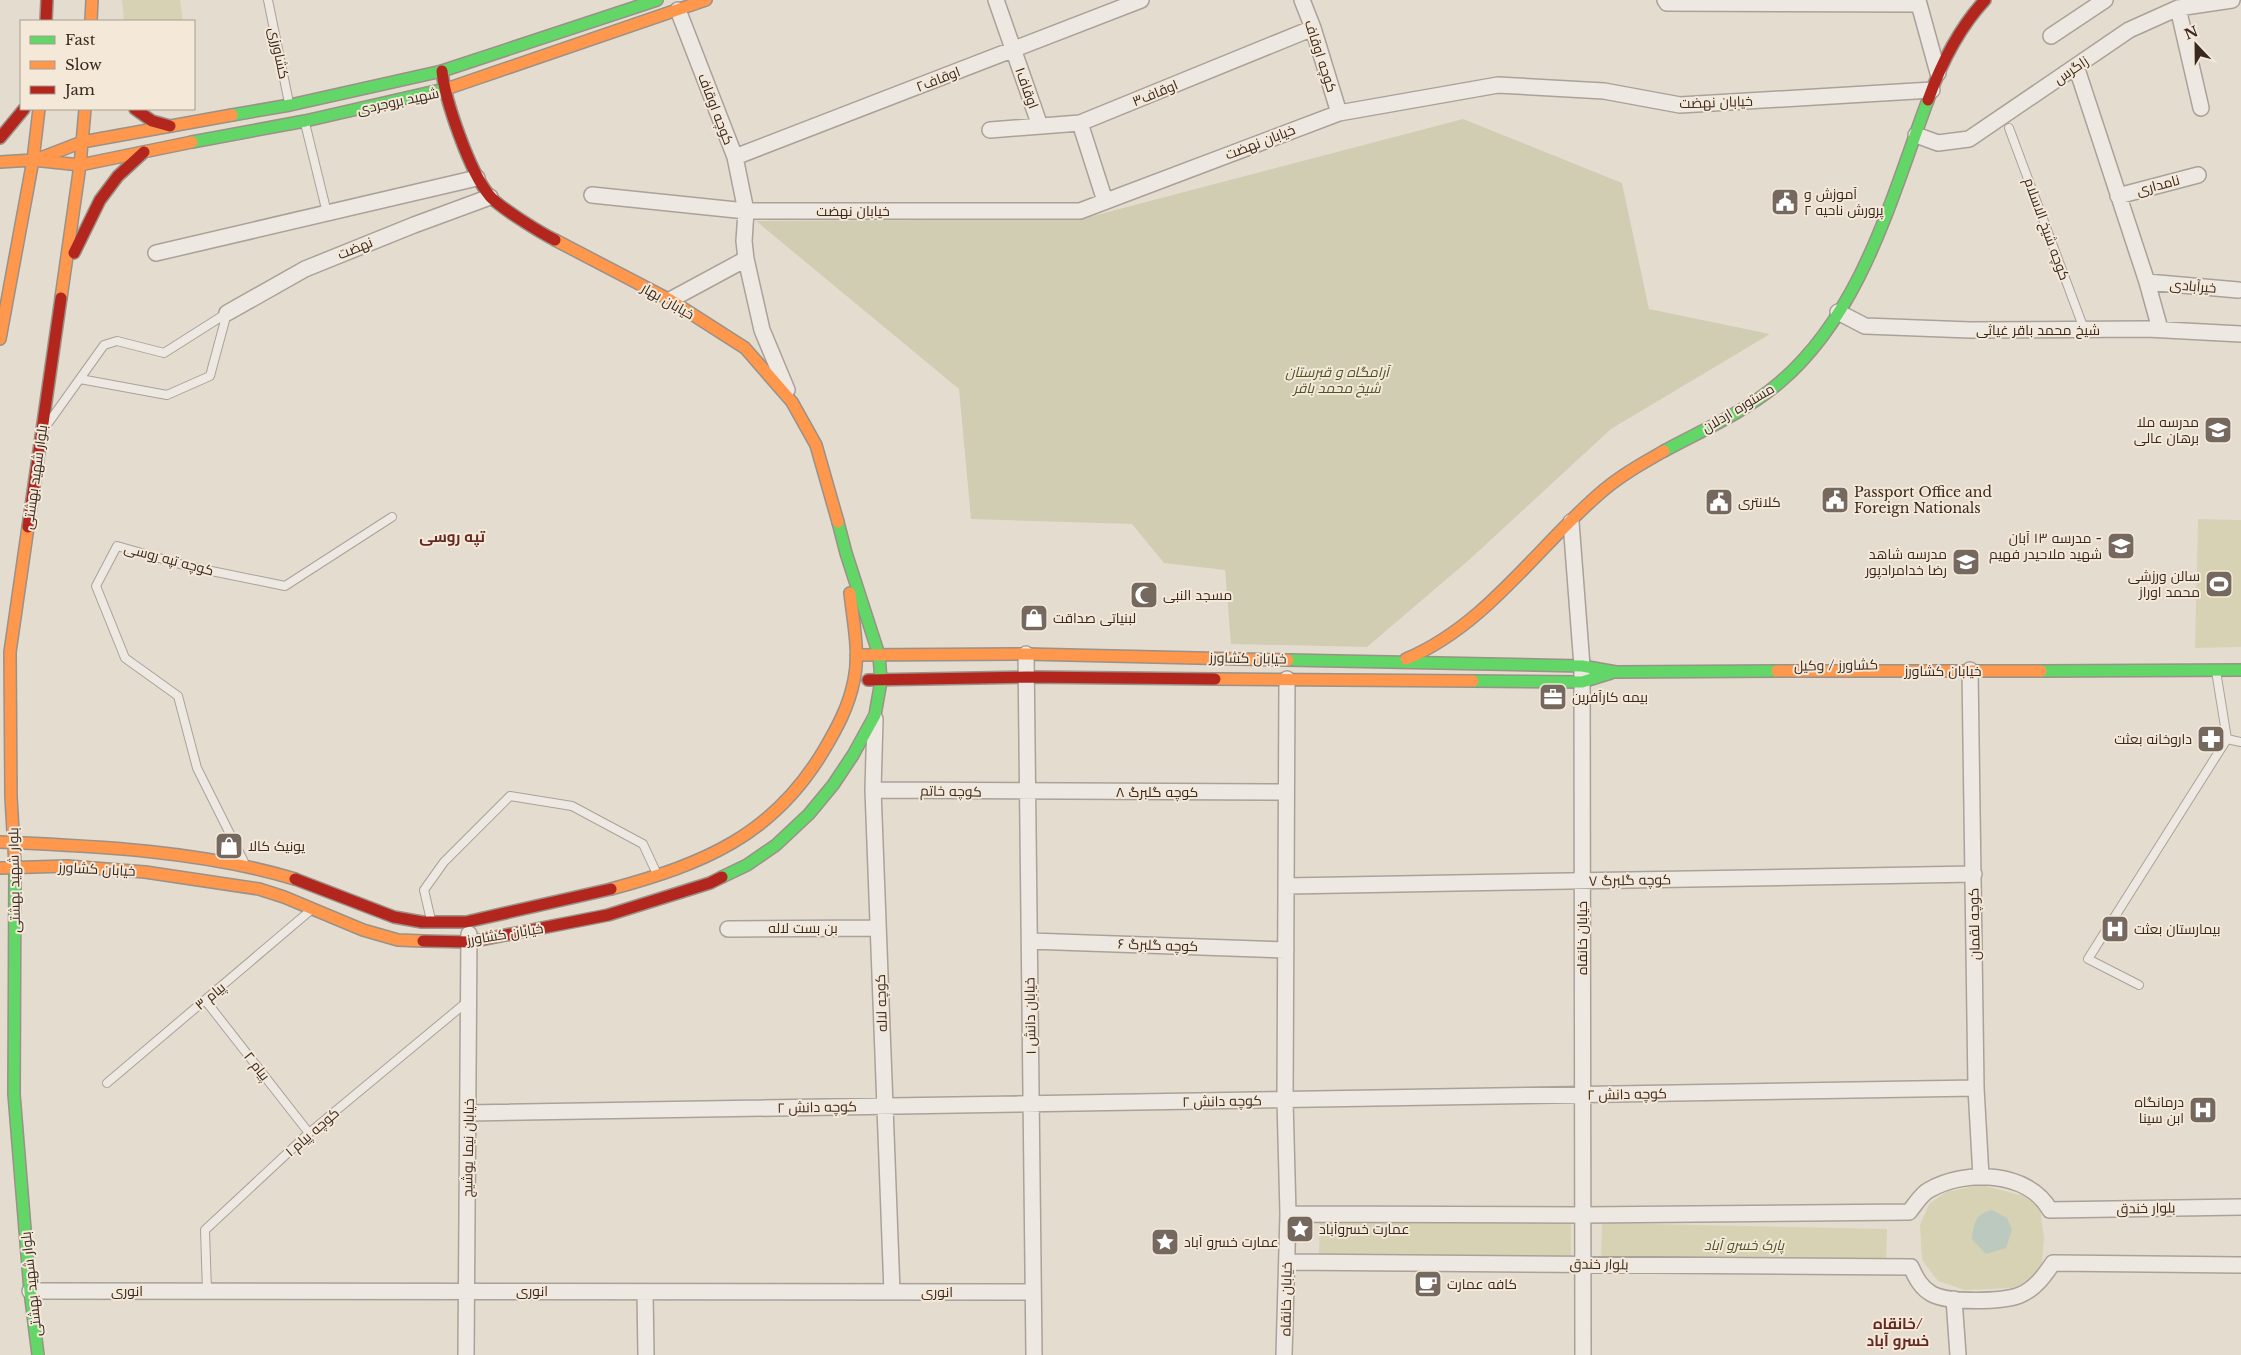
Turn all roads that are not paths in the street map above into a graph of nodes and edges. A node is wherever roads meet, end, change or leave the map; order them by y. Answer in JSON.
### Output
{"nodes":[{"id":1,"x":47,"y":0,"type":"edge"},
{"id":2,"x":92,"y":0,"type":"edge"},
{"id":3,"x":268,"y":0,"type":"edge"},
{"id":4,"x":657,"y":0,"type":"edge"},
{"id":5,"x":706,"y":0,"type":"edge"},
{"id":6,"x":996,"y":0,"type":"edge"},
{"id":7,"x":1141,"y":0,"type":"edge"},
{"id":8,"x":1302,"y":0,"type":"edge"},
{"id":9,"x":1985,"y":0,"type":"edge"},
{"id":10,"x":2105,"y":0,"type":"edge"},
{"id":11,"x":2232,"y":0,"type":"edge"},
{"id":12,"x":1666,"y":2,"type":"edge"},
{"id":13,"x":1776,"y":2,"type":"edge"},
{"id":14,"x":1825,"y":2,"type":"edge"},
{"id":15,"x":2178,"y":8,"type":"junction"},
{"id":16,"x":678,"y":10,"type":"junction"},
{"id":17,"x":93,"y":19,"type":"edge"},
{"id":18,"x":46,"y":20,"type":"edge"},
{"id":19,"x":1314,"y":28,"type":"junction"},
{"id":20,"x":2051,"y":36,"type":"dead end"},
{"id":21,"x":1013,"y":50,"type":"junction"},
{"id":22,"x":2076,"y":66,"type":"junction"},
{"id":23,"x":442,"y":71,"type":"junction"},
{"id":24,"x":1938,"y":73,"type":"junction"},
{"id":25,"x":444,"y":90,"type":"junction"},
{"id":26,"x":1932,"y":90,"type":"junction"},
{"id":27,"x":290,"y":105,"type":"junction"},
{"id":28,"x":2201,"y":108,"type":"dead end"},
{"id":29,"x":23,"y":110,"type":"edge"},
{"id":30,"x":39,"y":110,"type":"edge"},
{"id":31,"x":85,"y":110,"type":"edge"},
{"id":32,"x":136,"y":110,"type":"edge"},
{"id":33,"x":1339,"y":113,"type":"junction"},
{"id":34,"x":305,"y":121,"type":"junction"},
{"id":35,"x":1080,"y":123,"type":"junction"},
{"id":36,"x":170,"y":126,"type":"junction"},
{"id":37,"x":1040,"y":126,"type":"junction"},
{"id":38,"x":2010,"y":128,"type":"dead end"},
{"id":39,"x":990,"y":130,"type":"dead end"},
{"id":40,"x":1916,"y":135,"type":"junction"},
{"id":41,"x":0,"y":138,"type":"edge"},
{"id":42,"x":82,"y":142,"type":"junction"},
{"id":43,"x":146,"y":150,"type":"junction"},
{"id":44,"x":735,"y":156,"type":"junction"},
{"id":45,"x":33,"y":160,"type":"junction"},
{"id":46,"x":0,"y":162,"type":"edge"},
{"id":47,"x":80,"y":165,"type":"junction"},
{"id":48,"x":2198,"y":175,"type":"dead end"},
{"id":49,"x":477,"y":178,"type":"junction"},
{"id":50,"x":592,"y":194,"type":"dead end"},
{"id":51,"x":2118,"y":196,"type":"junction"},
{"id":52,"x":490,"y":197,"type":"junction"},
{"id":53,"x":1106,"y":201,"type":"junction"},
{"id":54,"x":746,"y":211,"type":"junction"},
{"id":55,"x":327,"y":213,"type":"junction"},
{"id":56,"x":156,"y":252,"type":"dead end"},
{"id":57,"x":746,"y":259,"type":"junction"},
{"id":58,"x":63,"y":281,"type":"junction"},
{"id":59,"x":2147,"y":282,"type":"junction"},
{"id":60,"x":2238,"y":290,"type":"dead end"},
{"id":61,"x":670,"y":300,"type":"junction"},
{"id":62,"x":1838,"y":312,"type":"junction"},
{"id":63,"x":227,"y":313,"type":"junction"},
{"id":64,"x":2084,"y":329,"type":"junction"},
{"id":65,"x":2160,"y":329,"type":"junction"},
{"id":66,"x":2241,"y":334,"type":"edge"},
{"id":67,"x":0,"y":339,"type":"edge"},
{"id":68,"x":80,"y":379,"type":"junction"},
{"id":69,"x":792,"y":402,"type":"junction"},
{"id":70,"x":41,"y":434,"type":"junction"},
{"id":71,"x":392,"y":517,"type":"dead end"},
{"id":72,"x":1571,"y":522,"type":"junction"},
{"id":73,"x":846,"y":553,"type":"junction"},
{"id":74,"x":1432,"y":648,"type":"junction"},
{"id":75,"x":1026,"y":654,"type":"junction"},
{"id":76,"x":856,"y":655,"type":"junction"},
{"id":77,"x":879,"y":655,"type":"junction"},
{"id":78,"x":2241,"y":660,"type":"edge"},
{"id":79,"x":1399,"y":662,"type":"junction"},
{"id":80,"x":1582,"y":664,"type":"junction"},
{"id":81,"x":2216,"y":669,"type":"junction"},
{"id":82,"x":1970,"y":670,"type":"junction"},
{"id":83,"x":2241,"y":670,"type":"edge"},
{"id":84,"x":1616,"y":672,"type":"junction"},
{"id":85,"x":1027,"y":677,"type":"junction"},
{"id":86,"x":1287,"y":679,"type":"junction"},
{"id":87,"x":854,"y":680,"type":"junction"},
{"id":88,"x":881,"y":681,"type":"junction"},
{"id":89,"x":1582,"y":682,"type":"junction"},
{"id":90,"x":875,"y":715,"type":"junction"},
{"id":91,"x":2227,"y":739,"type":"junction"},
{"id":92,"x":2241,"y":742,"type":"edge"},
{"id":93,"x":873,"y":790,"type":"junction"},
{"id":94,"x":1028,"y":792,"type":"junction"},
{"id":95,"x":1286,"y":792,"type":"junction"},
{"id":96,"x":14,"y":841,"type":"junction"},
{"id":97,"x":0,"y":842,"type":"edge"},
{"id":98,"x":246,"y":866,"type":"junction"},
{"id":99,"x":15,"y":867,"type":"junction"},
{"id":100,"x":0,"y":868,"type":"edge"},
{"id":101,"x":1974,"y":874,"type":"junction"},
{"id":102,"x":658,"y":876,"type":"junction"},
{"id":103,"x":1582,"y":881,"type":"junction"},
{"id":104,"x":1286,"y":886,"type":"junction"},
{"id":105,"x":312,"y":909,"type":"junction"},
{"id":106,"x":432,"y":922,"type":"junction"},
{"id":107,"x":466,"y":922,"type":"junction"},
{"id":108,"x":728,"y":928,"type":"dead end"},
{"id":109,"x":878,"y":928,"type":"junction"},
{"id":110,"x":1030,"y":941,"type":"junction"},
{"id":111,"x":470,"y":942,"type":"junction"},
{"id":112,"x":1286,"y":950,"type":"junction"},
{"id":113,"x":2139,"y":985,"type":"dead end"},
{"id":114,"x":205,"y":1000,"type":"junction"},
{"id":115,"x":469,"y":1000,"type":"junction"},
{"id":116,"x":107,"y":1083,"type":"dead end"},
{"id":117,"x":1976,"y":1088,"type":"junction"},
{"id":118,"x":1582,"y":1095,"type":"junction"},
{"id":119,"x":1286,"y":1100,"type":"junction"},
{"id":120,"x":1031,"y":1103,"type":"junction"},
{"id":121,"x":885,"y":1106,"type":"junction"},
{"id":122,"x":468,"y":1113,"type":"junction"},
{"id":123,"x":309,"y":1132,"type":"junction"},
{"id":124,"x":1981,"y":1177,"type":"junction"},
{"id":125,"x":2241,"y":1206,"type":"edge"},
{"id":126,"x":1288,"y":1214,"type":"junction"},
{"id":127,"x":1583,"y":1215,"type":"junction"},
{"id":128,"x":1287,"y":1262,"type":"junction"},
{"id":129,"x":1583,"y":1264,"type":"junction"},
{"id":130,"x":2241,"y":1265,"type":"edge"},
{"id":131,"x":30,"y":1291,"type":"junction"},
{"id":132,"x":207,"y":1291,"type":"junction"},
{"id":133,"x":466,"y":1291,"type":"junction"},
{"id":134,"x":645,"y":1292,"type":"junction"},
{"id":135,"x":892,"y":1292,"type":"junction"},
{"id":136,"x":1033,"y":1292,"type":"junction"},
{"id":137,"x":1954,"y":1299,"type":"junction"},
{"id":138,"x":38,"y":1355,"type":"edge"},
{"id":139,"x":466,"y":1355,"type":"edge"},
{"id":140,"x":646,"y":1355,"type":"edge"},
{"id":141,"x":1034,"y":1355,"type":"edge"},
{"id":142,"x":1284,"y":1355,"type":"edge"},
{"id":143,"x":1583,"y":1355,"type":"edge"},
{"id":144,"x":1958,"y":1355,"type":"edge"}],
"edges":[{"from":1,"to":18,"type":"street"},
{"from":2,"to":17,"type":"street"},
{"from":3,"to":27,"type":"lane","name":"کشاورزی"},
{"from":4,"to":23,"type":"street","name":"شهید بروجردی"},
{"from":5,"to":16,"type":"street","name":"شهید بروجردی"},
{"from":6,"to":21,"type":"street","name":"اوقاف۱"},
{"from":7,"to":21,"type":"street","name":"اوقاف۲"},
{"from":8,"to":19,"type":"street","name":"کوچه اوقاف"},
{"from":9,"to":24,"type":"street","name":"مستوره اردلان"},
{"from":10,"to":20,"type":"street"},
{"from":11,"to":15,"type":"street","name":"زاگرس"},
{"from":12,"to":13,"type":"street"},
{"from":13,"to":14,"type":"street"},
{"from":14,"to":24,"type":"street"},
{"from":15,"to":22,"type":"street","name":"زاگرس"},
{"from":15,"to":28,"type":"street"},
{"from":16,"to":25,"type":"street","name":"شهید بروجردی"},
{"from":16,"to":44,"type":"street","name":"کوچه اوقاف"},
{"from":19,"to":33,"type":"street","name":"کوچه اوقاف"},
{"from":19,"to":35,"type":"street","name":"اوقاف۳"},
{"from":21,"to":37,"type":"street","name":"اوقاف۱"},
{"from":21,"to":44,"type":"street","name":"اوقاف۲"},
{"from":22,"to":40,"type":"street","name":"زاگرس"},
{"from":22,"to":51,"type":"street"},
{"from":23,"to":25,"type":"street","name":"خیابان بهار"},
{"from":23,"to":27,"type":"street","name":"شهید بروجردی"},
{"from":24,"to":26,"type":"street","name":"مستوره اردلان"},
{"from":25,"to":34,"type":"street","name":"شهید بروجردی"},
{"from":25,"to":49,"type":"street","name":"خیابان بهار"},
{"from":26,"to":33,"type":"street","name":"خیابان نهضت"},
{"from":26,"to":40,"type":"street","name":"مستوره اردلان"},
{"from":27,"to":36,"type":"street","name":"شهید بروجردی"},
{"from":29,"to":41,"type":"street"},
{"from":30,"to":45,"type":"street"},
{"from":31,"to":42,"type":"street","name":"بلوار شهید بهشتی"},
{"from":32,"to":36,"type":"street"},
{"from":33,"to":53,"type":"street","name":"خیابان نهضت"},
{"from":34,"to":43,"type":"street","name":"شهید بروجردی"},
{"from":34,"to":55,"type":"lane"},
{"from":35,"to":37,"type":"street","name":"اوقاف۳"},
{"from":35,"to":53,"type":"street"},
{"from":36,"to":42,"type":"street","name":"شهید بروجردی"},
{"from":37,"to":39,"type":"street","name":"اوقاف۳"},
{"from":38,"to":64,"type":"lane","name":"کوچه شیخ الاسلام"},
{"from":40,"to":62,"type":"street","name":"مستوره اردلان"},
{"from":42,"to":45,"type":"street","name":"شهید بروجردی"},
{"from":42,"to":47,"type":"street","name":"بلوار شهید بهشتی"},
{"from":43,"to":47,"type":"street","name":"شهید بروجردی"},
{"from":43,"to":58,"type":"street"},
{"from":44,"to":54,"type":"street","name":"کوچه اوقاف"},
{"from":45,"to":46,"type":"street"},
{"from":45,"to":47,"type":"street","name":"شهید بروجردی"},
{"from":45,"to":67,"type":"street"},
{"from":47,"to":58,"type":"street","name":"بلوار شهید بهشتی"},
{"from":48,"to":51,"type":"street","name":"نامداری"},
{"from":49,"to":52,"type":"street","name":"خیابان بهار"},
{"from":49,"to":55,"type":"street"},
{"from":50,"to":54,"type":"street","name":"خیابان نهضت"},
{"from":51,"to":59,"type":"street"},
{"from":52,"to":61,"type":"street","name":"خیابان بهار"},
{"from":52,"to":63,"type":"street","name":"نهضت"},
{"from":53,"to":54,"type":"street","name":"خیابان نهضت"},
{"from":54,"to":57,"type":"street","name":"کوچه اوقاف"},
{"from":55,"to":56,"type":"street"},
{"from":57,"to":61,"type":"street"},
{"from":57,"to":69,"type":"street","name":"کوچه اوقاف"},
{"from":58,"to":70,"type":"street","name":"بلوار شهید بهشتی"},
{"from":59,"to":60,"type":"street","name":"خیرآبادی"},
{"from":59,"to":65,"type":"street"},
{"from":61,"to":69,"type":"street","name":"خیابان بهار"},
{"from":62,"to":64,"type":"street","name":"شیخ محمد باقر غیاثی"},
{"from":62,"to":72,"type":"street","name":"مستوره اردلان"},
{"from":63,"to":68,"type":"lane"},
{"from":63,"to":68,"type":"lane"},
{"from":64,"to":65,"type":"street","name":"شیخ محمد باقر غیاثی"},
{"from":65,"to":66,"type":"street","name":"شیخ محمد باقر غیاثی"},
{"from":68,"to":70,"type":"lane"},
{"from":69,"to":73,"type":"street","name":"خیابان بهار"},
{"from":70,"to":96,"type":"street","name":"بلوار شهید بهشتی"},
{"from":71,"to":98,"type":"lane","name":"کوچه تپه روسی"},
{"from":72,"to":74,"type":"street","name":"مستوره اردلان"},
{"from":72,"to":80,"type":"street","name":"خیابان خانقاه"},
{"from":73,"to":76,"type":"street","name":"خیابان بهار"},
{"from":73,"to":77,"type":"street","name":"خیابان بهار"},
{"from":74,"to":79,"type":"street","name":"مستوره اردلان"},
{"from":74,"to":80,"type":"street","name":"کشاورز / وکیل"},
{"from":75,"to":77,"type":"street","name":"خیابان کشاورز"},
{"from":75,"to":79,"type":"street","name":"خیابان کشاورز"},
{"from":75,"to":85,"type":"street","name":"خیابان دانش ۱"},
{"from":76,"to":77,"type":"street","name":"خیابان کشاورز"},
{"from":76,"to":87,"type":"street","name":"خیابان کشاورز"},
{"from":77,"to":88,"type":"street","name":"خیابان کشاورز"},
{"from":78,"to":80,"type":"street","name":"کشاورز / وکیل"},
{"from":79,"to":80,"type":"street","name":"خیابان کشاورز"},
{"from":80,"to":84,"type":"street","name":"خیابان کشاورز"},
{"from":80,"to":89,"type":"street","name":"خیابان خانقاه"},
{"from":81,"to":82,"type":"street","name":"خیابان کشاورز"},
{"from":81,"to":83,"type":"street","name":"خیابان کشاورز"},
{"from":81,"to":91,"type":"lane"},
{"from":82,"to":84,"type":"street","name":"خیابان کشاورز"},
{"from":82,"to":101,"type":"street","name":"کوچه لقمان"},
{"from":84,"to":89,"type":"street","name":"خیابان کشاورز"},
{"from":85,"to":86,"type":"street","name":"خیابان کشاورز"},
{"from":85,"to":88,"type":"street","name":"خیابان کشاورز"},
{"from":85,"to":94,"type":"street","name":"خیابان دانش ۱"},
{"from":86,"to":89,"type":"street","name":"خیابان کشاورز"},
{"from":86,"to":95,"type":"street","name":"خیابان خانقاه"},
{"from":87,"to":88,"type":"street","name":"خیابان کشاورز"},
{"from":87,"to":102,"type":"street","name":"خیابان کشاورز"},
{"from":88,"to":90,"type":"street","name":"خیابان کشاورز"},
{"from":89,"to":103,"type":"street","name":"خیابان خانقاه"},
{"from":90,"to":93,"type":"street","name":"کوچه لاله"},
{"from":90,"to":111,"type":"street","name":"خیابان کشاورز"},
{"from":91,"to":92,"type":"lane"},
{"from":91,"to":113,"type":"lane"},
{"from":93,"to":94,"type":"street","name":"کوچه خاتم"},
{"from":93,"to":109,"type":"street","name":"کوچه لاله"},
{"from":94,"to":95,"type":"street","name":"کوچه گلبرگ ۸"},
{"from":94,"to":110,"type":"street","name":"خیابان دانش ۱"},
{"from":95,"to":104,"type":"street","name":"خیابان خانقاه"},
{"from":96,"to":97,"type":"street","name":"خیابان کشاورز"},
{"from":96,"to":98,"type":"street","name":"خیابان کشاورز"},
{"from":96,"to":99,"type":"street","name":"بلوار شهید بهشتی"},
{"from":98,"to":106,"type":"street","name":"خیابان کشاورز"},
{"from":99,"to":100,"type":"street","name":"خیابان کشاورز"},
{"from":99,"to":105,"type":"street","name":"خیابان کشاورز"},
{"from":99,"to":131,"type":"street","name":"بلوار شهید بهشتی"},
{"from":101,"to":103,"type":"street","name":"کوچه گلبرگ ۷"},
{"from":101,"to":117,"type":"street","name":"کوچه لقمان"},
{"from":102,"to":106,"type":"lane"},
{"from":102,"to":107,"type":"street","name":"خیابان کشاورز"},
{"from":103,"to":104,"type":"street","name":"کوچه گلبرگ ۷"},
{"from":103,"to":118,"type":"street","name":"خیابان خانقاه"},
{"from":104,"to":112,"type":"street","name":"خیابان خانقاه"},
{"from":105,"to":111,"type":"street","name":"خیابان کشاورز"},
{"from":105,"to":114,"type":"lane","name":"پیام ۳"},
{"from":106,"to":107,"type":"street","name":"خیابان کشاورز"},
{"from":107,"to":111,"type":"street","name":"خیابان نیما یوشیج"},
{"from":108,"to":109,"type":"street","name":"بن بست لاله"},
{"from":109,"to":121,"type":"street","name":"کوچه لاله"},
{"from":110,"to":112,"type":"street","name":"کوچه گلبرگ ۶"},
{"from":110,"to":120,"type":"street","name":"خیابان دانش ۱"},
{"from":111,"to":115,"type":"street","name":"خیابان نیما یوشیج"},
{"from":112,"to":119,"type":"street","name":"خیابان خانقاه"},
{"from":114,"to":116,"type":"lane","name":"پیام ۳"},
{"from":114,"to":123,"type":"lane","name":"پیام ۲"},
{"from":115,"to":122,"type":"street","name":"خیابان نیما یوشیج"},
{"from":115,"to":123,"type":"lane","name":"کوچه پیام ۱"},
{"from":117,"to":118,"type":"street","name":"کوچه دانش ۲"},
{"from":117,"to":124,"type":"street","name":"کوچه لقمان"},
{"from":118,"to":119,"type":"street","name":"کوچه دانش ۲"},
{"from":118,"to":127,"type":"street","name":"خیابان خانقاه"},
{"from":119,"to":120,"type":"street","name":"کوچه دانش ۲"},
{"from":119,"to":126,"type":"street","name":"خیابان خانقاه"},
{"from":120,"to":121,"type":"street","name":"کوچه دانش ۲"},
{"from":120,"to":136,"type":"street","name":"خیابان دانش ۱"},
{"from":121,"to":122,"type":"street","name":"کوچه دانش ۲"},
{"from":121,"to":135,"type":"street","name":"کوچه لاله"},
{"from":122,"to":133,"type":"street","name":"خیابان نیما یوشیج"},
{"from":123,"to":132,"type":"lane","name":"کوچه پیام ۱"},
{"from":124,"to":125,"type":"street","name":"بلوار خندق"},
{"from":124,"to":127,"type":"street"},
{"from":126,"to":127,"type":"street"},
{"from":126,"to":128,"type":"street","name":"خیابان خانقاه"},
{"from":127,"to":129,"type":"street","name":"خیابان خانقاه"},
{"from":128,"to":129,"type":"street","name":"بلوار خندق"},
{"from":128,"to":142,"type":"street","name":"خیابان خانقاه"},
{"from":129,"to":137,"type":"street","name":"بلوار خندق"},
{"from":129,"to":143,"type":"street","name":"خیابان خانقاه"},
{"from":130,"to":137,"type":"street"},
{"from":131,"to":132,"type":"street","name":"انوری"},
{"from":131,"to":138,"type":"street","name":"بلوار شهید بهشتی"},
{"from":132,"to":133,"type":"street","name":"انوری"},
{"from":133,"to":134,"type":"street","name":"انوری"},
{"from":133,"to":139,"type":"street","name":"خیابان نیما یوشیج"},
{"from":134,"to":135,"type":"street","name":"انوری"},
{"from":134,"to":140,"type":"street"},
{"from":135,"to":136,"type":"street","name":"انوری"},
{"from":136,"to":141,"type":"street","name":"خیابان دانش ۱"},
{"from":137,"to":144,"type":"street"}]}
